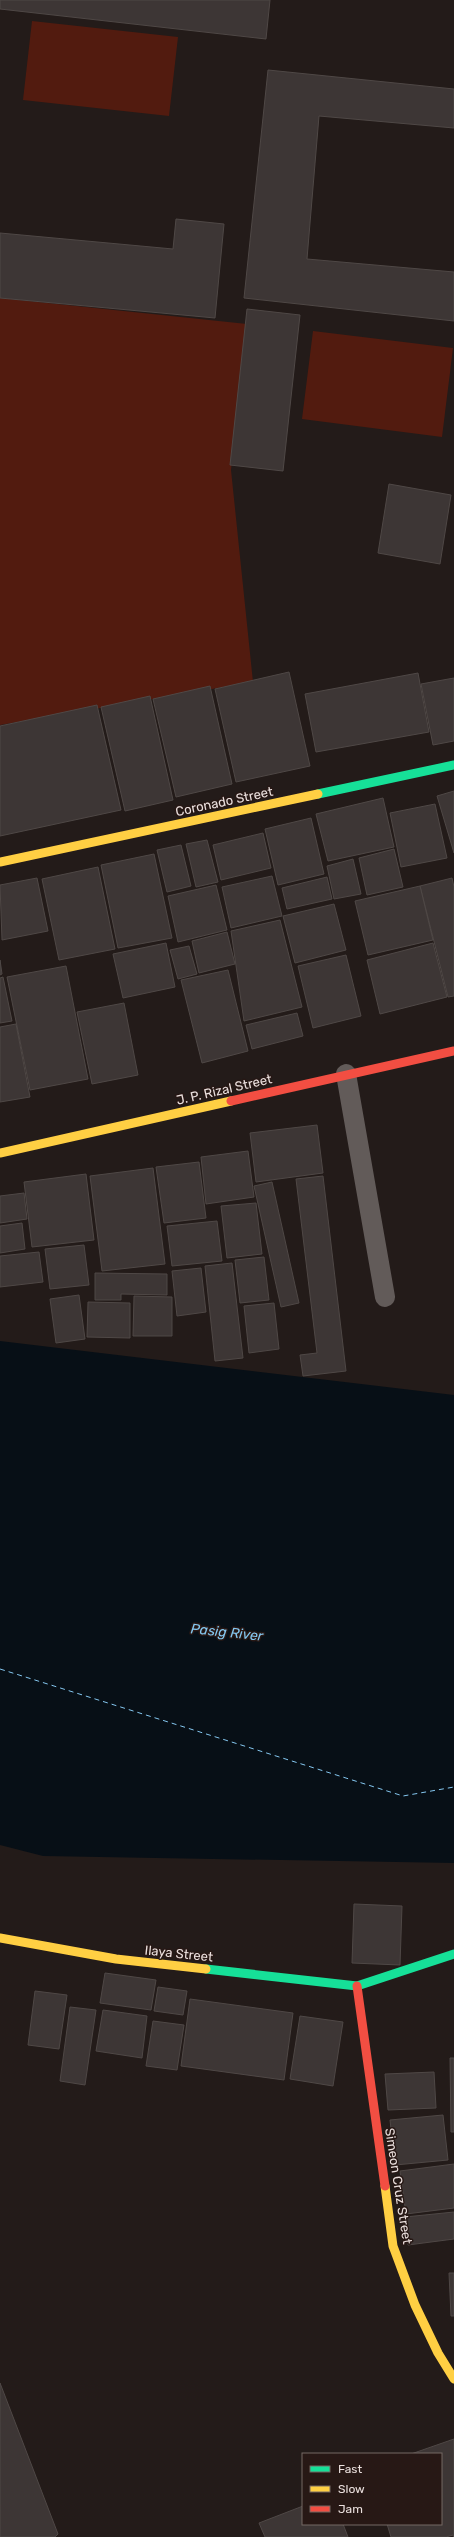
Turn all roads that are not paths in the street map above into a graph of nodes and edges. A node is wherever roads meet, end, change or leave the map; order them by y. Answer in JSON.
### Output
{"nodes":[{"id":1,"x":454,"y":765,"type":"edge"},
{"id":2,"x":0,"y":862,"type":"edge"},
{"id":3,"x":454,"y":1051,"type":"edge"},
{"id":4,"x":346,"y":1074,"type":"junction"},
{"id":5,"x":0,"y":1153,"type":"edge"},
{"id":6,"x":385,"y":1297,"type":"dead end"},
{"id":7,"x":0,"y":1938,"type":"edge"},
{"id":8,"x":454,"y":1954,"type":"edge"},
{"id":9,"x":357,"y":1986,"type":"junction"},
{"id":10,"x":454,"y":2379,"type":"edge"}],
"edges":[{"from":1,"to":2,"type":"street","name":"Coronado Street"},
{"from":3,"to":4,"type":"street","name":"J. P. Rizal Street"},
{"from":4,"to":5,"type":"street","name":"J. P. Rizal Street"},
{"from":4,"to":6,"type":"lane"},
{"from":7,"to":9,"type":"street","name":"Ilaya Street"},
{"from":8,"to":9,"type":"street"},
{"from":9,"to":10,"type":"street","name":"Simeon Cruz Street"}]}
